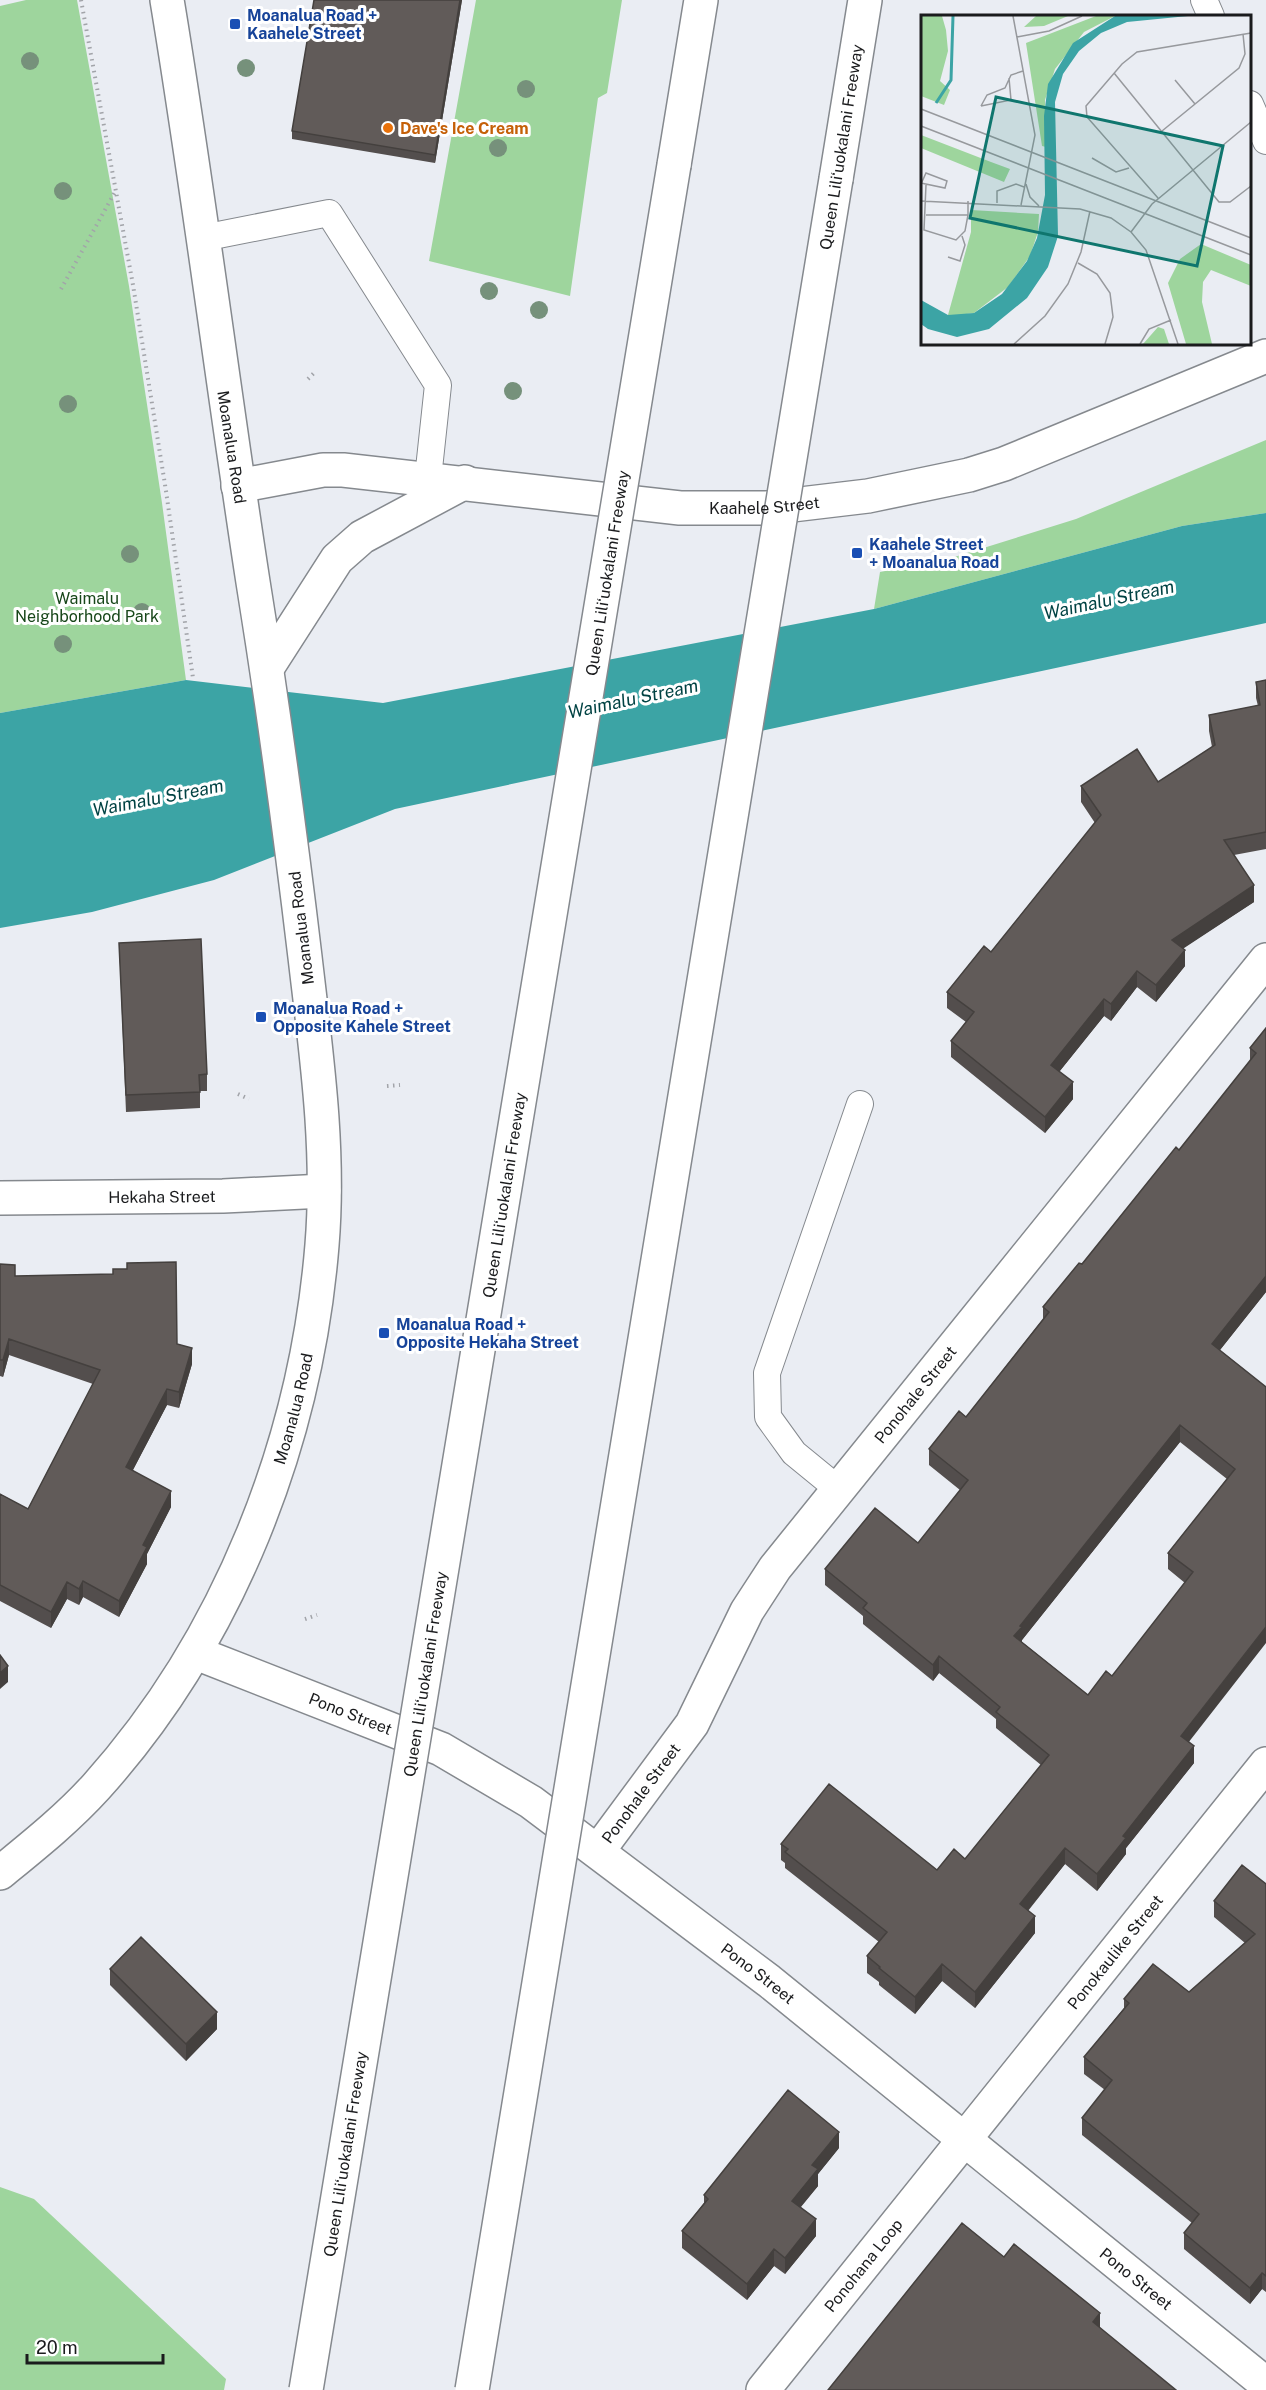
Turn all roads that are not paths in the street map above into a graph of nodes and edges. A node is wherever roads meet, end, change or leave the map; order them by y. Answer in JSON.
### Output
{"nodes":[{"id":1,"x":167,"y":0,"type":"edge"},
{"id":2,"x":701,"y":0,"type":"edge"},
{"id":3,"x":865,"y":0,"type":"edge"},
{"id":4,"x":1204,"y":0,"type":"edge"},
{"id":5,"x":1211,"y":15,"type":"edge"},
{"id":6,"x":1251,"y":106,"type":"edge"},
{"id":7,"x":1266,"y":141,"type":"edge"},
{"id":8,"x":202,"y":238,"type":"junction"},
{"id":9,"x":1266,"y":356,"type":"edge"},
{"id":10,"x":428,"y":478,"type":"junction"},
{"id":11,"x":465,"y":482,"type":"junction"},
{"id":12,"x":238,"y":486,"type":"junction"},
{"id":13,"x":267,"y":668,"type":"junction"},
{"id":14,"x":1266,"y":960,"type":"edge"},
{"id":15,"x":860,"y":1104,"type":"dead end"},
{"id":16,"x":324,"y":1191,"type":"junction"},
{"id":17,"x":0,"y":1198,"type":"edge"},
{"id":18,"x":838,"y":1490,"type":"junction"},
{"id":19,"x":196,"y":1653,"type":"junction"},
{"id":20,"x":1266,"y":1764,"type":"edge"},
{"id":21,"x":597,"y":1851,"type":"junction"},
{"id":22,"x":0,"y":1874,"type":"edge"},
{"id":23,"x":964,"y":2140,"type":"junction"},
{"id":24,"x":1266,"y":2384,"type":"edge"},
{"id":25,"x":306,"y":2390,"type":"edge"},
{"id":26,"x":472,"y":2390,"type":"edge"},
{"id":27,"x":763,"y":2390,"type":"edge"}],
"edges":[{"from":1,"to":8,"type":"main road","name":"Moanalua Road"},
{"from":2,"to":25,"type":"main road","name":"Queen Liliʻuokalani Freeway","bridge":true},
{"from":3,"to":26,"type":"main road","name":"Queen Liliʻuokalani Freeway","bridge":true},
{"from":4,"to":5,"type":"lane"},
{"from":6,"to":7,"type":"lane"},
{"from":8,"to":10,"type":"lane"},
{"from":8,"to":12,"type":"main road","name":"Moanalua Road"},
{"from":9,"to":11,"type":"main road","name":"Kaahele Street"},
{"from":10,"to":11,"type":"main road","name":"Kaahele Street"},
{"from":10,"to":12,"type":"main road","name":"Kaahele Street"},
{"from":11,"to":13,"type":"main road"},
{"from":12,"to":13,"type":"main road","name":"Moanalua Road"},
{"from":13,"to":16,"type":"main road","name":"Moanalua Road"},
{"from":14,"to":18,"type":"main road","name":"Ponohale Street"},
{"from":15,"to":18,"type":"lane"},
{"from":16,"to":17,"type":"main road","name":"Hekaha Street"},
{"from":16,"to":19,"type":"main road","name":"Moanalua Road"},
{"from":18,"to":21,"type":"main road","name":"Ponohale Street"},
{"from":19,"to":21,"type":"main road","name":"Pono Street"},
{"from":19,"to":22,"type":"main road","name":"Moanalua Road"},
{"from":20,"to":23,"type":"main road","name":"Ponokaulike Street"},
{"from":21,"to":23,"type":"main road","name":"Pono Street"},
{"from":23,"to":24,"type":"main road","name":"Pono Street"},
{"from":23,"to":27,"type":"main road","name":"Ponohana Loop"}]}
